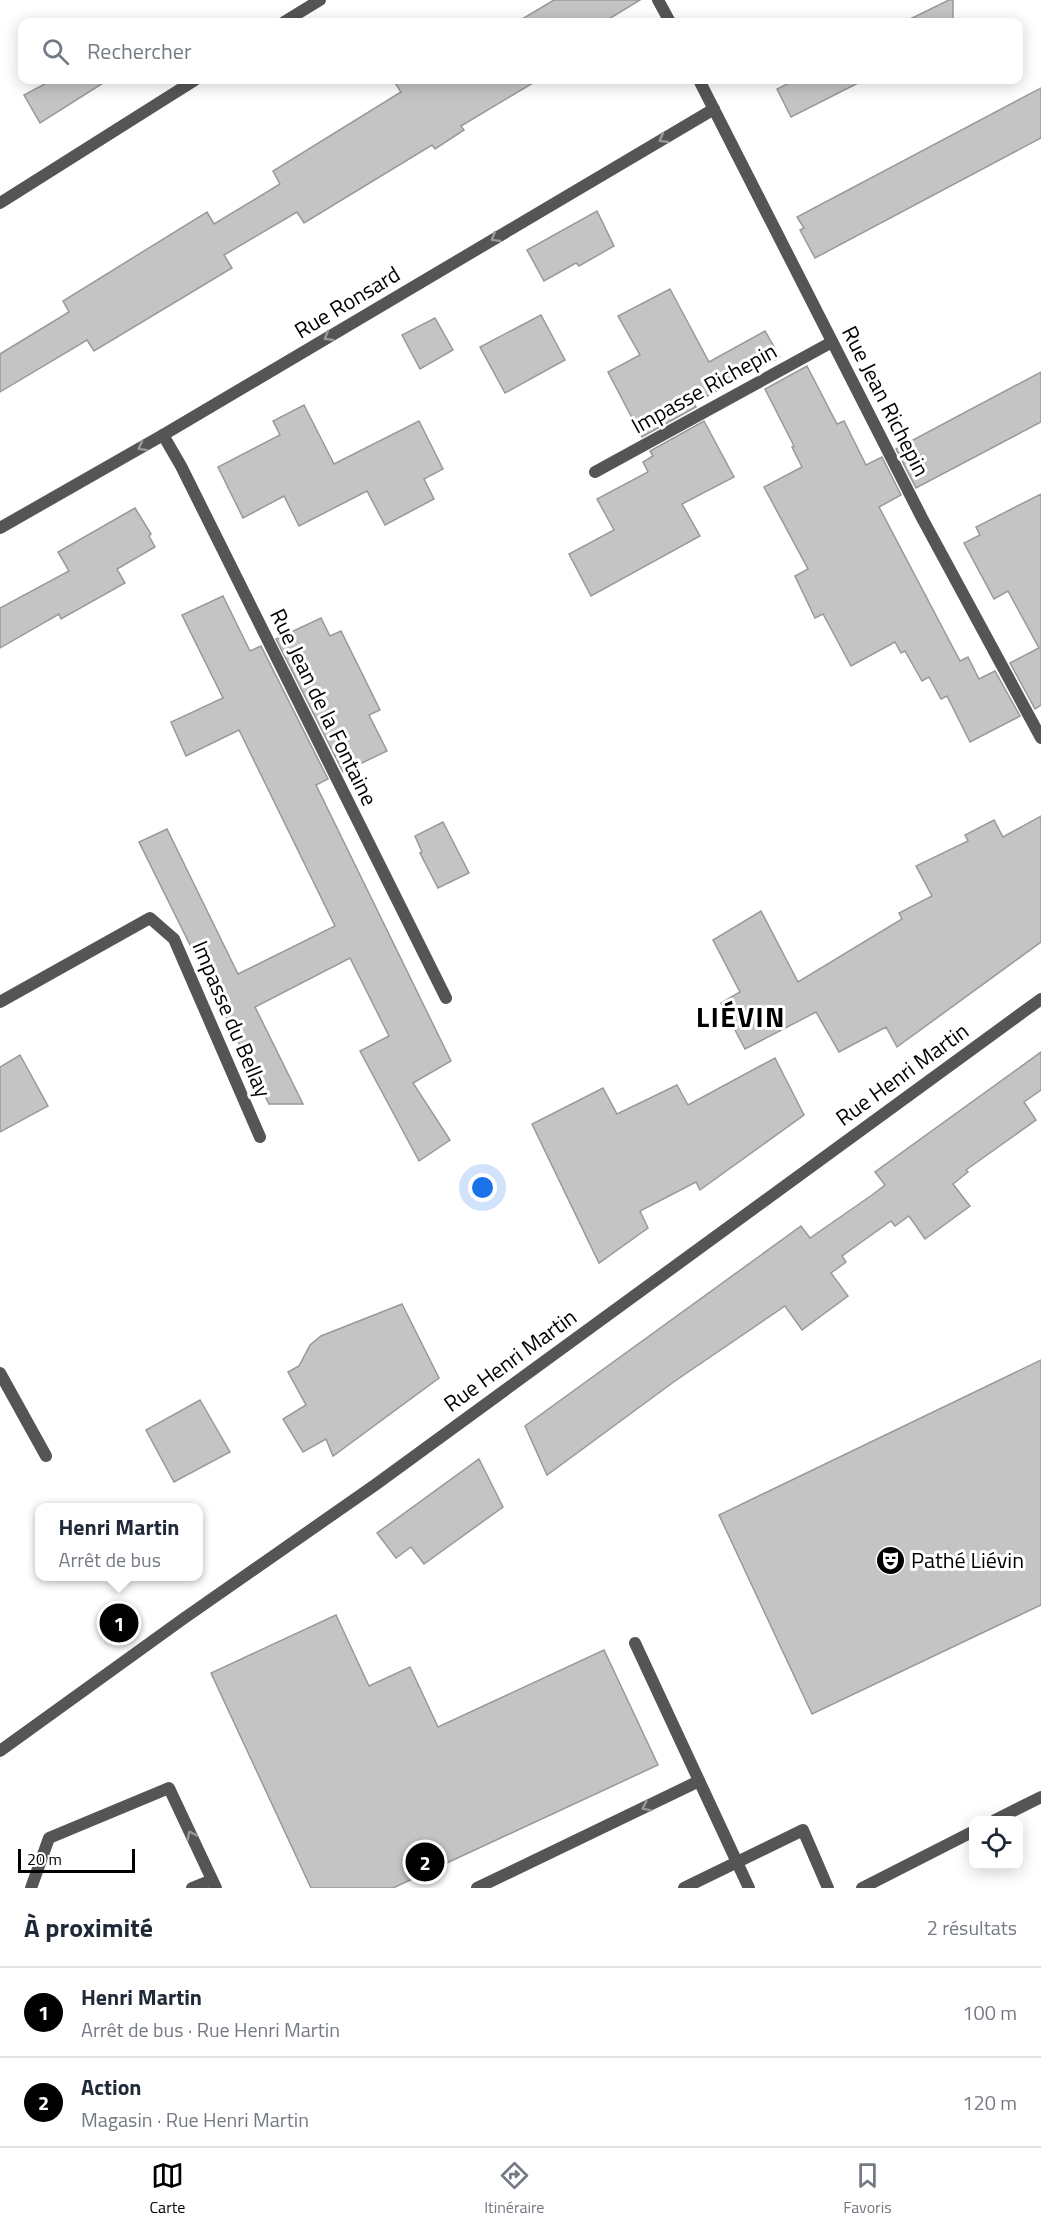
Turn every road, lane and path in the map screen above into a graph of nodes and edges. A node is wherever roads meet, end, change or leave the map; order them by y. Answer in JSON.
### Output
{"nodes":[{"id":1,"x":320,"y":0,"type":"edge"},
{"id":2,"x":658,"y":0,"type":"edge"},
{"id":3,"x":291,"y":18,"type":"edge"},
{"id":4,"x":668,"y":18,"type":"edge"},
{"id":5,"x":189,"y":84,"type":"edge"},
{"id":6,"x":701,"y":84,"type":"edge"},
{"id":7,"x":714,"y":109,"type":"junction"},
{"id":8,"x":0,"y":203,"type":"edge"},
{"id":9,"x":832,"y":342,"type":"junction"},
{"id":10,"x":163,"y":435,"type":"junction"},
{"id":11,"x":595,"y":472,"type":"dead end"},
{"id":12,"x":0,"y":528,"type":"edge"},
{"id":13,"x":1041,"y":738,"type":"edge"},
{"id":14,"x":446,"y":998,"type":"dead end"},
{"id":15,"x":1041,"y":999,"type":"edge"},
{"id":16,"x":0,"y":1002,"type":"edge"},
{"id":17,"x":260,"y":1137,"type":"dead end"},
{"id":18,"x":0,"y":1372,"type":"edge"},
{"id":19,"x":46,"y":1456,"type":"dead end"},
{"id":20,"x":635,"y":1643,"type":"dead end"},
{"id":21,"x":0,"y":1751,"type":"edge"},
{"id":22,"x":699,"y":1781,"type":"junction"},
{"id":23,"x":1041,"y":1797,"type":"edge"},
{"id":24,"x":1005,"y":1816,"type":"edge"},
{"id":25,"x":969,"y":1834,"type":"edge"},
{"id":26,"x":737,"y":1863,"type":"junction"},
{"id":27,"x":214,"y":1884,"type":"edge"},
{"id":28,"x":32,"y":1888,"type":"edge"},
{"id":29,"x":192,"y":1888,"type":"edge"},
{"id":30,"x":477,"y":1888,"type":"edge"},
{"id":31,"x":684,"y":1888,"type":"edge"},
{"id":32,"x":749,"y":1888,"type":"edge"},
{"id":33,"x":828,"y":1888,"type":"edge"},
{"id":34,"x":861,"y":1888,"type":"edge"}],
"edges":[{"from":1,"to":3,"type":"street"},
{"from":2,"to":4,"type":"street"},
{"from":5,"to":8,"type":"street"},
{"from":6,"to":7,"type":"street","name":"Rue Jean Richepin"},
{"from":7,"to":9,"type":"street","name":"Rue Jean Richepin"},
{"from":7,"to":10,"type":"street","name":"Rue Ronsard","one_way":true},
{"from":9,"to":11,"type":"street","name":"Impasse Richepin"},
{"from":9,"to":13,"type":"street","name":"Rue Jean Richepin"},
{"from":10,"to":12,"type":"street","name":"Rue Ronsard","one_way":true},
{"from":10,"to":14,"type":"street","name":"Rue Jean de la Fontaine"},
{"from":15,"to":21,"type":"street","name":"Rue Henri Martin"},
{"from":16,"to":17,"type":"street","name":"Impasse du Bellay"},
{"from":18,"to":19,"type":"street"},
{"from":20,"to":22,"type":"street"},
{"from":22,"to":26,"type":"street"},
{"from":22,"to":30,"type":"street","one_way":true},
{"from":23,"to":24,"type":"street"},
{"from":25,"to":34,"type":"street"},
{"from":26,"to":31,"type":"street"},
{"from":26,"to":32,"type":"street"},
{"from":26,"to":33,"type":"street"},
{"from":27,"to":28,"type":"street","one_way":true},
{"from":27,"to":29,"type":"street"}]}
